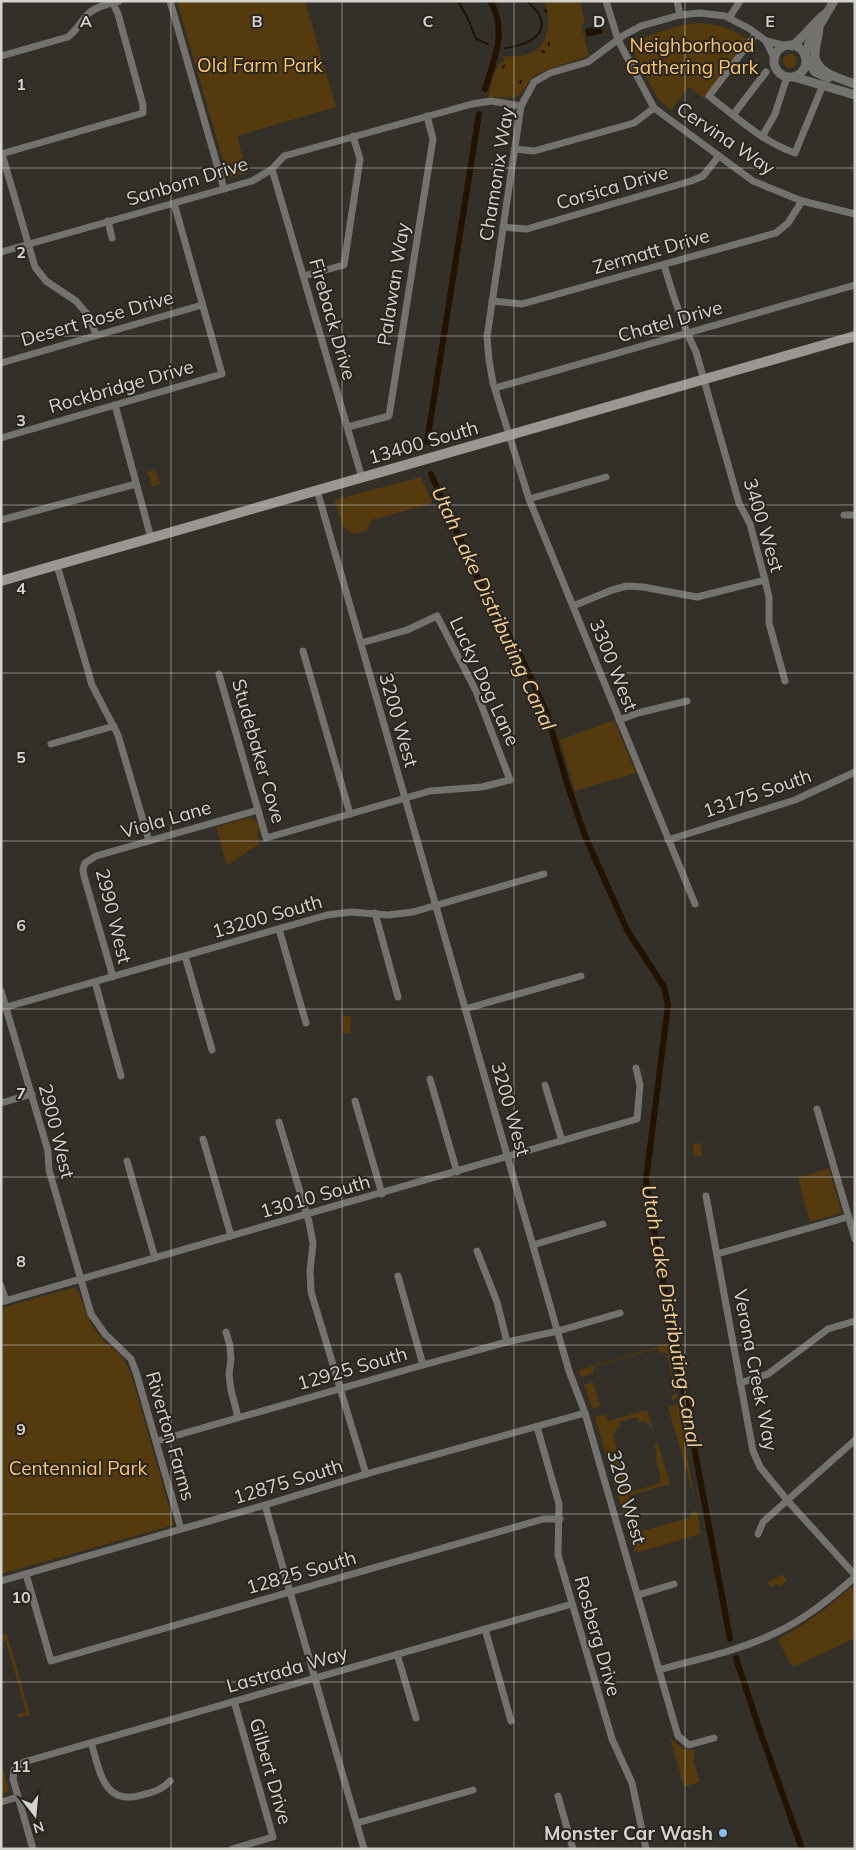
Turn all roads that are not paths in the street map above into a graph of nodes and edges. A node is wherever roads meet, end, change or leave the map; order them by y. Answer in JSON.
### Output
{"nodes":[{"id":1,"x":170,"y":1,"type":"edge"},
{"id":2,"x":606,"y":1,"type":"edge"},
{"id":3,"x":677,"y":1,"type":"edge"},
{"id":4,"x":740,"y":1,"type":"edge"},
{"id":5,"x":834,"y":1,"type":"edge"},
{"id":6,"x":115,"y":2,"type":"edge"},
{"id":7,"x":825,"y":14,"type":"junction"},
{"id":8,"x":680,"y":15,"type":"junction"},
{"id":9,"x":729,"y":18,"type":"junction"},
{"id":10,"x":819,"y":29,"type":"junction"},
{"id":11,"x":756,"y":34,"type":"junction"},
{"id":12,"x":618,"y":40,"type":"junction"},
{"id":13,"x":766,"y":41,"type":"junction"},
{"id":14,"x":789,"y":46,"type":"junction"},
{"id":15,"x":1,"y":56,"type":"edge"},
{"id":16,"x":806,"y":57,"type":"junction"},
{"id":17,"x":775,"y":60,"type":"junction"},
{"id":18,"x":766,"y":72,"type":"dead end"},
{"id":19,"x":791,"y":77,"type":"junction"},
{"id":20,"x":855,"y":84,"type":"edge"},
{"id":21,"x":823,"y":85,"type":"junction"},
{"id":22,"x":855,"y":95,"type":"edge"},
{"id":23,"x":521,"y":106,"type":"junction"},
{"id":24,"x":654,"y":108,"type":"junction"},
{"id":25,"x":733,"y":115,"type":"junction"},
{"id":26,"x":427,"y":116,"type":"junction"},
{"id":27,"x":353,"y":136,"type":"junction"},
{"id":28,"x":762,"y":137,"type":"junction"},
{"id":29,"x":515,"y":149,"type":"junction"},
{"id":30,"x":2,"y":154,"type":"edge"},
{"id":31,"x":719,"y":156,"type":"junction"},
{"id":32,"x":272,"y":169,"type":"junction"},
{"id":33,"x":224,"y":189,"type":"junction"},
{"id":34,"x":802,"y":201,"type":"junction"},
{"id":35,"x":174,"y":203,"type":"junction"},
{"id":36,"x":855,"y":214,"type":"edge"},
{"id":37,"x":108,"y":222,"type":"junction"},
{"id":38,"x":503,"y":227,"type":"junction"},
{"id":39,"x":112,"y":238,"type":"dead end"},
{"id":40,"x":28,"y":244,"type":"junction"},
{"id":41,"x":1,"y":252,"type":"edge"},
{"id":42,"x":664,"y":265,"type":"junction"},
{"id":43,"x":304,"y":276,"type":"junction"},
{"id":44,"x":855,"y":284,"type":"edge"},
{"id":45,"x":492,"y":301,"type":"junction"},
{"id":46,"x":202,"y":305,"type":"junction"},
{"id":47,"x":96,"y":334,"type":"junction"},
{"id":48,"x":687,"y":334,"type":"junction"},
{"id":49,"x":855,"y":336,"type":"edge"},
{"id":50,"x":1,"y":363,"type":"edge"},
{"id":51,"x":705,"y":380,"type":"junction"},
{"id":52,"x":494,"y":388,"type":"junction"},
{"id":53,"x":115,"y":405,"type":"junction"},
{"id":54,"x":348,"y":427,"type":"junction"},
{"id":55,"x":509,"y":436,"type":"junction"},
{"id":56,"x":1,"y":438,"type":"edge"},
{"id":57,"x":606,"y":477,"type":"dead end"},
{"id":58,"x":362,"y":478,"type":"junction"},
{"id":59,"x":136,"y":484,"type":"junction"},
{"id":60,"x":318,"y":490,"type":"junction"},
{"id":61,"x":529,"y":499,"type":"junction"},
{"id":62,"x":844,"y":515,"type":"dead end"},
{"id":63,"x":855,"y":515,"type":"edge"},
{"id":64,"x":1,"y":520,"type":"edge"},
{"id":65,"x":151,"y":538,"type":"junction"},
{"id":66,"x":57,"y":565,"type":"junction"},
{"id":67,"x":765,"y":580,"type":"junction"},
{"id":68,"x":1,"y":581,"type":"edge"},
{"id":69,"x":573,"y":606,"type":"junction"},
{"id":70,"x":361,"y":643,"type":"junction"},
{"id":71,"x":303,"y":651,"type":"dead end"},
{"id":72,"x":219,"y":674,"type":"dead end"},
{"id":73,"x":785,"y":681,"type":"dead end"},
{"id":74,"x":687,"y":701,"type":"dead end"},
{"id":75,"x":619,"y":720,"type":"junction"},
{"id":76,"x":114,"y":726,"type":"junction"},
{"id":77,"x":51,"y":744,"type":"dead end"},
{"id":78,"x":855,"y":772,"type":"edge"},
{"id":79,"x":405,"y":799,"type":"junction"},
{"id":80,"x":258,"y":810,"type":"junction"},
{"id":81,"x":350,"y":814,"type":"junction"},
{"id":82,"x":668,"y":840,"type":"junction"},
{"id":83,"x":149,"y":841,"type":"junction"},
{"id":84,"x":85,"y":863,"type":"joint"},
{"id":85,"x":544,"y":874,"type":"dead end"},
{"id":86,"x":695,"y":904,"type":"dead end"},
{"id":87,"x":435,"y":905,"type":"junction"},
{"id":88,"x":375,"y":914,"type":"junction"},
{"id":89,"x":279,"y":929,"type":"junction"},
{"id":90,"x":185,"y":956,"type":"junction"},
{"id":91,"x":581,"y":976,"type":"dead end"},
{"id":92,"x":113,"y":977,"type":"junction"},
{"id":93,"x":95,"y":982,"type":"junction"},
{"id":94,"x":1,"y":992,"type":"edge"},
{"id":95,"x":398,"y":997,"type":"dead end"},
{"id":96,"x":4,"y":1008,"type":"edge"},
{"id":97,"x":465,"y":1009,"type":"junction"},
{"id":98,"x":306,"y":1024,"type":"dead end"},
{"id":99,"x":212,"y":1050,"type":"dead end"},
{"id":100,"x":636,"y":1068,"type":"dead end"},
{"id":101,"x":122,"y":1076,"type":"dead end"},
{"id":102,"x":430,"y":1079,"type":"dead end"},
{"id":103,"x":545,"y":1085,"type":"dead end"},
{"id":104,"x":32,"y":1094,"type":"junction"},
{"id":105,"x":355,"y":1101,"type":"dead end"},
{"id":106,"x":1,"y":1103,"type":"edge"},
{"id":107,"x":817,"y":1109,"type":"dead end"},
{"id":108,"x":279,"y":1122,"type":"dead end"},
{"id":109,"x":203,"y":1139,"type":"dead end"},
{"id":110,"x":562,"y":1141,"type":"junction"},
{"id":111,"x":507,"y":1156,"type":"junction"},
{"id":112,"x":127,"y":1161,"type":"dead end"},
{"id":113,"x":457,"y":1172,"type":"junction"},
{"id":114,"x":382,"y":1194,"type":"junction"},
{"id":115,"x":706,"y":1196,"type":"dead end"},
{"id":116,"x":306,"y":1215,"type":"junction"},
{"id":117,"x":848,"y":1216,"type":"junction"},
{"id":118,"x":603,"y":1224,"type":"dead end"},
{"id":119,"x":231,"y":1236,"type":"junction"},
{"id":120,"x":855,"y":1239,"type":"edge"},
{"id":121,"x":532,"y":1245,"type":"junction"},
{"id":122,"x":477,"y":1251,"type":"dead end"},
{"id":123,"x":718,"y":1254,"type":"junction"},
{"id":124,"x":155,"y":1258,"type":"junction"},
{"id":125,"x":398,"y":1276,"type":"dead end"},
{"id":126,"x":80,"y":1278,"type":"junction"},
{"id":127,"x":1,"y":1286,"type":"edge"},
{"id":128,"x":4,"y":1302,"type":"edge"},
{"id":129,"x":620,"y":1313,"type":"dead end"},
{"id":130,"x":855,"y":1321,"type":"edge"},
{"id":131,"x":558,"y":1331,"type":"junction"},
{"id":132,"x":226,"y":1332,"type":"dead end"},
{"id":133,"x":507,"y":1342,"type":"junction"},
{"id":134,"x":423,"y":1365,"type":"junction"},
{"id":135,"x":740,"y":1383,"type":"junction"},
{"id":136,"x":341,"y":1389,"type":"junction"},
{"id":137,"x":585,"y":1413,"type":"junction"},
{"id":138,"x":238,"y":1417,"type":"junction"},
{"id":139,"x":537,"y":1428,"type":"junction"},
{"id":140,"x":855,"y":1440,"type":"edge"},
{"id":141,"x":157,"y":1441,"type":"junction"},
{"id":142,"x":366,"y":1474,"type":"junction"},
{"id":143,"x":787,"y":1500,"type":"junction"},
{"id":144,"x":265,"y":1505,"type":"junction"},
{"id":145,"x":560,"y":1519,"type":"junction"},
{"id":146,"x":180,"y":1529,"type":"junction"},
{"id":147,"x":758,"y":1534,"type":"dead end"},
{"id":148,"x":26,"y":1574,"type":"junction"},
{"id":149,"x":855,"y":1576,"type":"edge"},
{"id":150,"x":1,"y":1581,"type":"edge"},
{"id":151,"x":674,"y":1584,"type":"dead end"},
{"id":152,"x":290,"y":1592,"type":"junction"},
{"id":153,"x":638,"y":1595,"type":"junction"},
{"id":154,"x":572,"y":1604,"type":"junction"},
{"id":155,"x":485,"y":1629,"type":"junction"},
{"id":156,"x":397,"y":1654,"type":"junction"},
{"id":157,"x":659,"y":1670,"type":"junction"},
{"id":158,"x":315,"y":1678,"type":"junction"},
{"id":159,"x":234,"y":1701,"type":"junction"},
{"id":160,"x":416,"y":1718,"type":"dead end"},
{"id":161,"x":511,"y":1721,"type":"dead end"},
{"id":162,"x":714,"y":1738,"type":"dead end"},
{"id":163,"x":91,"y":1742,"type":"junction"},
{"id":164,"x":170,"y":1781,"type":"dead end"},
{"id":165,"x":473,"y":1790,"type":"dead end"},
{"id":166,"x":558,"y":1796,"type":"dead end"},
{"id":167,"x":18,"y":1797,"type":"junction"},
{"id":168,"x":1,"y":1802,"type":"edge"},
{"id":169,"x":357,"y":1823,"type":"junction"},
{"id":170,"x":33,"y":1849,"type":"edge"},
{"id":171,"x":232,"y":1849,"type":"edge"},
{"id":172,"x":364,"y":1849,"type":"edge"},
{"id":173,"x":572,"y":1849,"type":"edge"},
{"id":174,"x":646,"y":1849,"type":"edge"}],
"edges":[{"from":1,"to":33,"type":"street"},
{"from":2,"to":12,"type":"street","name":"Cervina Way"},
{"from":3,"to":8,"type":"street"},
{"from":4,"to":9,"type":"street"},
{"from":5,"to":7,"type":"street"},
{"from":6,"to":15,"type":"street"},
{"from":6,"to":30,"type":"street"},
{"from":7,"to":10,"type":"street"},
{"from":7,"to":14,"type":"street"},
{"from":8,"to":9,"type":"street","name":"Chamonix Way"},
{"from":8,"to":12,"type":"street","name":"Chamonix Way"},
{"from":9,"to":11,"type":"street","name":"Chamonix Way"},
{"from":10,"to":16,"type":"street"},
{"from":10,"to":20,"type":"street"},
{"from":11,"to":13,"type":"street","name":"Chamonix Way"},
{"from":11,"to":25,"type":"street"},
{"from":12,"to":23,"type":"street","name":"Chamonix Way"},
{"from":12,"to":24,"type":"street","name":"Cervina Way"},
{"from":13,"to":14,"type":"street","name":"Chamonix Way"},
{"from":13,"to":17,"type":"street","name":"Chamonix Way"},
{"from":14,"to":16,"type":"street"},
{"from":14,"to":17,"type":"street"},
{"from":16,"to":19,"type":"street"},
{"from":16,"to":20,"type":"street"},
{"from":17,"to":19,"type":"street"},
{"from":18,"to":25,"type":"street"},
{"from":19,"to":21,"type":"street"},
{"from":19,"to":28,"type":"street"},
{"from":21,"to":22,"type":"street"},
{"from":21,"to":28,"type":"street"},
{"from":23,"to":26,"type":"street","name":"Sanborn Drive"},
{"from":23,"to":29,"type":"street","name":"Chamonix Way"},
{"from":24,"to":29,"type":"street"},
{"from":24,"to":31,"type":"street","name":"Cervina Way"},
{"from":25,"to":28,"type":"street"},
{"from":26,"to":27,"type":"street","name":"Sanborn Drive"},
{"from":26,"to":54,"type":"street","name":"Palawan Way"},
{"from":27,"to":32,"type":"street","name":"Sanborn Drive"},
{"from":27,"to":43,"type":"street"},
{"from":29,"to":38,"type":"street","name":"Chamonix Way"},
{"from":30,"to":40,"type":"street"},
{"from":31,"to":34,"type":"street","name":"Cervina Way"},
{"from":31,"to":38,"type":"street","name":"Corsica Drive"},
{"from":32,"to":33,"type":"street","name":"Sanborn Drive"},
{"from":32,"to":43,"type":"street","name":"Fireback Drive"},
{"from":33,"to":35,"type":"street","name":"Sanborn Drive"},
{"from":34,"to":36,"type":"street","name":"Cervina Way"},
{"from":34,"to":42,"type":"street","name":"Zermatt Drive"},
{"from":35,"to":37,"type":"street","name":"Sanborn Drive"},
{"from":35,"to":46,"type":"street"},
{"from":37,"to":39,"type":"street"},
{"from":37,"to":40,"type":"street","name":"Sanborn Drive"},
{"from":38,"to":45,"type":"street","name":"Chamonix Way"},
{"from":40,"to":41,"type":"street","name":"Sanborn Drive"},
{"from":40,"to":47,"type":"street"},
{"from":42,"to":45,"type":"street","name":"Zermatt Drive"},
{"from":42,"to":48,"type":"street","name":"3400 West"},
{"from":43,"to":54,"type":"street","name":"Fireback Drive"},
{"from":44,"to":48,"type":"street","name":"Chatel Drive"},
{"from":45,"to":52,"type":"street","name":"Chamonix Way"},
{"from":46,"to":47,"type":"street","name":"Desert Rose Drive"},
{"from":46,"to":53,"type":"street","name":"Rockbridge Drive"},
{"from":47,"to":50,"type":"street","name":"Desert Rose Drive"},
{"from":48,"to":51,"type":"street","name":"3400 West"},
{"from":48,"to":52,"type":"street","name":"Chatel Drive"},
{"from":49,"to":51,"type":"main road","name":"13400 South"},
{"from":51,"to":55,"type":"main road","name":"13400 South"},
{"from":51,"to":67,"type":"street","name":"3400 West"},
{"from":52,"to":55,"type":"street","name":"Chamonix Way"},
{"from":53,"to":56,"type":"street","name":"Rockbridge Drive"},
{"from":53,"to":59,"type":"street"},
{"from":54,"to":58,"type":"street","name":"Fireback Drive"},
{"from":55,"to":58,"type":"main road","name":"13400 South"},
{"from":55,"to":61,"type":"street","name":"3300 West"},
{"from":57,"to":61,"type":"street"},
{"from":58,"to":60,"type":"main road","name":"13400 South"},
{"from":59,"to":64,"type":"street"},
{"from":59,"to":65,"type":"street"},
{"from":60,"to":65,"type":"main road","name":"13400 South"},
{"from":60,"to":70,"type":"street","name":"3200 West"},
{"from":61,"to":69,"type":"street","name":"3300 West"},
{"from":62,"to":63,"type":"street"},
{"from":65,"to":66,"type":"main road","name":"13400 South"},
{"from":66,"to":68,"type":"main road","name":"13400 South"},
{"from":66,"to":76,"type":"street"},
{"from":67,"to":69,"type":"street"},
{"from":67,"to":73,"type":"street","name":"3400 West"},
{"from":69,"to":75,"type":"street","name":"3300 West"},
{"from":70,"to":79,"type":"street","name":"3200 West"},
{"from":70,"to":79,"type":"street","name":"Lucky Dog Lane"},
{"from":71,"to":81,"type":"street"},
{"from":72,"to":80,"type":"street","name":"Studebaker Cove"},
{"from":74,"to":75,"type":"street"},
{"from":75,"to":82,"type":"street","name":"3300 West"},
{"from":76,"to":77,"type":"street"},
{"from":76,"to":83,"type":"street"},
{"from":78,"to":82,"type":"street","name":"13175 South"},
{"from":79,"to":81,"type":"street"},
{"from":79,"to":87,"type":"street","name":"3200 West"},
{"from":80,"to":81,"type":"street","name":"Studebaker Cove"},
{"from":80,"to":83,"type":"street","name":"Viola Lane"},
{"from":82,"to":86,"type":"street","name":"3300 West"},
{"from":83,"to":84,"type":"street","name":"Viola Lane"},
{"from":84,"to":92,"type":"street","name":"2990 West"},
{"from":85,"to":87,"type":"street","name":"13200 South"},
{"from":87,"to":88,"type":"street","name":"13200 South"},
{"from":87,"to":97,"type":"street","name":"3200 West"},
{"from":88,"to":89,"type":"street","name":"13200 South"},
{"from":88,"to":95,"type":"street"},
{"from":89,"to":90,"type":"street","name":"13200 South"},
{"from":89,"to":98,"type":"street"},
{"from":90,"to":92,"type":"street","name":"13200 South"},
{"from":90,"to":99,"type":"street"},
{"from":91,"to":97,"type":"street"},
{"from":92,"to":93,"type":"street","name":"13200 South"},
{"from":93,"to":96,"type":"street","name":"13200 South"},
{"from":93,"to":101,"type":"street"},
{"from":94,"to":96,"type":"street","name":"2900 West"},
{"from":96,"to":104,"type":"street","name":"2900 West"},
{"from":97,"to":111,"type":"street","name":"3200 West"},
{"from":100,"to":110,"type":"street","name":"13010 South"},
{"from":102,"to":113,"type":"street"},
{"from":103,"to":110,"type":"street"},
{"from":104,"to":106,"type":"street"},
{"from":104,"to":126,"type":"street","name":"2900 West"},
{"from":105,"to":114,"type":"street"},
{"from":107,"to":117,"type":"street"},
{"from":108,"to":116,"type":"street"},
{"from":109,"to":119,"type":"street"},
{"from":110,"to":111,"type":"street","name":"13010 South"},
{"from":111,"to":113,"type":"street","name":"13010 South"},
{"from":111,"to":121,"type":"street","name":"3200 West"},
{"from":112,"to":124,"type":"street"},
{"from":113,"to":114,"type":"street","name":"13010 South"},
{"from":114,"to":116,"type":"street","name":"13010 South"},
{"from":115,"to":123,"type":"street","name":"Verona Creek Way"},
{"from":116,"to":119,"type":"street","name":"13010 South"},
{"from":116,"to":136,"type":"street"},
{"from":117,"to":120,"type":"street"},
{"from":117,"to":123,"type":"street"},
{"from":118,"to":121,"type":"street"},
{"from":119,"to":124,"type":"street","name":"13010 South"},
{"from":121,"to":131,"type":"street","name":"3200 West"},
{"from":122,"to":133,"type":"street"},
{"from":123,"to":135,"type":"street","name":"Verona Creek Way"},
{"from":124,"to":126,"type":"street","name":"13010 South"},
{"from":125,"to":134,"type":"street"},
{"from":126,"to":128,"type":"street","name":"13010 South"},
{"from":126,"to":141,"type":"street","name":"Riverton Farms"},
{"from":127,"to":128,"type":"street"},
{"from":129,"to":131,"type":"street","name":"12925 South"},
{"from":130,"to":135,"type":"street"},
{"from":131,"to":133,"type":"street","name":"12925 South"},
{"from":131,"to":137,"type":"street","name":"3200 West"},
{"from":132,"to":138,"type":"street"},
{"from":133,"to":134,"type":"street","name":"12925 South"},
{"from":134,"to":136,"type":"street","name":"12925 South"},
{"from":135,"to":143,"type":"street","name":"Verona Creek Way"},
{"from":136,"to":138,"type":"street","name":"12925 South"},
{"from":136,"to":142,"type":"street"},
{"from":137,"to":139,"type":"street","name":"12875 South"},
{"from":137,"to":153,"type":"street","name":"3200 West"},
{"from":138,"to":141,"type":"street","name":"12925 South"},
{"from":139,"to":142,"type":"street","name":"12875 South"},
{"from":139,"to":145,"type":"street","name":"Rosberg Drive"},
{"from":140,"to":143,"type":"street"},
{"from":141,"to":146,"type":"street","name":"Riverton Farms"},
{"from":142,"to":144,"type":"street","name":"12875 South"},
{"from":143,"to":147,"type":"street"},
{"from":143,"to":149,"type":"street","name":"Verona Creek Way"},
{"from":144,"to":146,"type":"street","name":"12875 South"},
{"from":144,"to":152,"type":"street"},
{"from":145,"to":152,"type":"street","name":"12825 South"},
{"from":145,"to":154,"type":"street","name":"Rosberg Drive"},
{"from":146,"to":148,"type":"street","name":"12875 South"},
{"from":148,"to":150,"type":"street","name":"12875 South"},
{"from":148,"to":152,"type":"street","name":"12825 South"},
{"from":149,"to":157,"type":"street"},
{"from":151,"to":153,"type":"street"},
{"from":152,"to":158,"type":"street"},
{"from":153,"to":157,"type":"street","name":"3200 West"},
{"from":154,"to":155,"type":"street","name":"Lastrada Way"},
{"from":154,"to":174,"type":"street","name":"Rosberg Drive"},
{"from":155,"to":156,"type":"street","name":"Lastrada Way"},
{"from":155,"to":161,"type":"street"},
{"from":156,"to":158,"type":"street","name":"Lastrada Way"},
{"from":156,"to":160,"type":"street"},
{"from":157,"to":162,"type":"street","name":"3200 West"},
{"from":158,"to":159,"type":"street","name":"Lastrada Way"},
{"from":158,"to":169,"type":"street"},
{"from":159,"to":163,"type":"street","name":"Lastrada Way"},
{"from":159,"to":171,"type":"street","name":"Gilbert Drive"},
{"from":163,"to":164,"type":"street"},
{"from":163,"to":167,"type":"street","name":"Lastrada Way"},
{"from":165,"to":169,"type":"street"},
{"from":166,"to":173,"type":"street"},
{"from":167,"to":168,"type":"street"},
{"from":167,"to":170,"type":"street"},
{"from":169,"to":172,"type":"street"}]}
